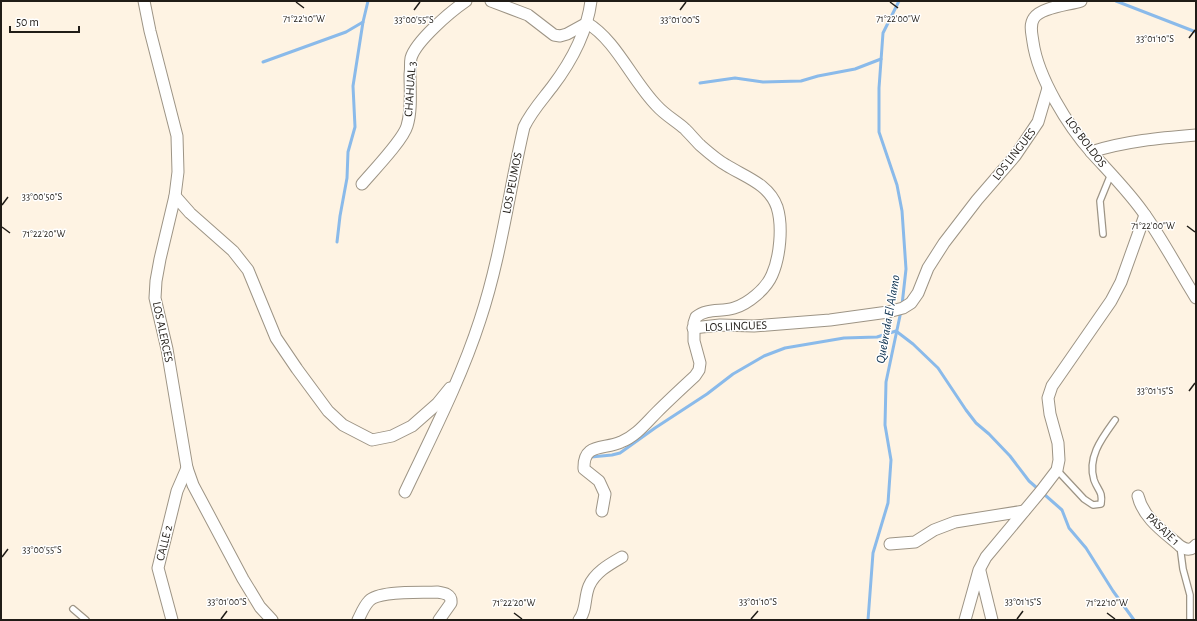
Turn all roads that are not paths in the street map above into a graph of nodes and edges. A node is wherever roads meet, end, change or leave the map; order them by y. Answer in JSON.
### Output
{"nodes":[{"id":1,"x":144,"y":1,"type":"edge"},
{"id":2,"x":466,"y":1,"type":"edge"},
{"id":3,"x":491,"y":1,"type":"edge"},
{"id":4,"x":591,"y":1,"type":"edge"},
{"id":5,"x":1082,"y":1,"type":"edge"},
{"id":6,"x":587,"y":22,"type":"junction"},
{"id":7,"x":1048,"y":88,"type":"junction"},
{"id":8,"x":1196,"y":135,"type":"edge"},
{"id":9,"x":1091,"y":152,"type":"junction"},
{"id":10,"x":1111,"y":174,"type":"junction"},
{"id":11,"x":362,"y":184,"type":"dead end"},
{"id":12,"x":175,"y":196,"type":"junction"},
{"id":13,"x":1145,"y":215,"type":"junction"},
{"id":14,"x":1103,"y":234,"type":"dead end"},
{"id":15,"x":1196,"y":298,"type":"edge"},
{"id":16,"x":693,"y":328,"type":"junction"},
{"id":17,"x":459,"y":378,"type":"junction"},
{"id":18,"x":1115,"y":420,"type":"dead end"},
{"id":19,"x":187,"y":468,"type":"junction"},
{"id":20,"x":1057,"y":470,"type":"junction"},
{"id":21,"x":405,"y":492,"type":"dead end"},
{"id":22,"x":1138,"y":496,"type":"dead end"},
{"id":23,"x":602,"y":511,"type":"dead end"},
{"id":24,"x":1024,"y":511,"type":"junction"},
{"id":25,"x":890,"y":544,"type":"dead end"},
{"id":26,"x":1196,"y":545,"type":"edge"},
{"id":27,"x":1180,"y":546,"type":"junction"},
{"id":28,"x":622,"y":556,"type":"dead end"},
{"id":29,"x":979,"y":570,"type":"junction"},
{"id":30,"x":73,"y":609,"type":"dead end"},
{"id":31,"x":86,"y":620,"type":"edge"},
{"id":32,"x":172,"y":620,"type":"edge"},
{"id":33,"x":272,"y":620,"type":"edge"},
{"id":34,"x":358,"y":620,"type":"edge"},
{"id":35,"x":439,"y":620,"type":"edge"},
{"id":36,"x":579,"y":620,"type":"edge"},
{"id":37,"x":965,"y":620,"type":"edge"},
{"id":38,"x":992,"y":620,"type":"edge"},
{"id":39,"x":1190,"y":620,"type":"edge"}],
"edges":[{"from":1,"to":12,"type":"street","name":"LOS ALERCES"},
{"from":2,"to":11,"type":"street","name":"CHAHUAL 3"},
{"from":3,"to":6,"type":"street"},
{"from":4,"to":6,"type":"street","name":"LOS PEUMOS"},
{"from":5,"to":7,"type":"street","name":"LOS BOLDOS"},
{"from":6,"to":16,"type":"street","name":"LOS LINGUES"},
{"from":6,"to":17,"type":"street","name":"LOS PEUMOS"},
{"from":7,"to":9,"type":"street","name":"LOS BOLDOS"},
{"from":7,"to":16,"type":"street","name":"LOS LINGUES"},
{"from":8,"to":9,"type":"street"},
{"from":9,"to":10,"type":"street","name":"LOS BOLDOS"},
{"from":10,"to":13,"type":"street","name":"LOS BOLDOS"},
{"from":10,"to":14,"type":"lane"},
{"from":12,"to":17,"type":"street"},
{"from":12,"to":19,"type":"street","name":"LOS ALERCES"},
{"from":13,"to":15,"type":"street","name":"LOS BOLDOS"},
{"from":13,"to":20,"type":"street"},
{"from":16,"to":23,"type":"street"},
{"from":17,"to":21,"type":"street"},
{"from":18,"to":20,"type":"lane"},
{"from":19,"to":32,"type":"street","name":"CALLE 2"},
{"from":19,"to":33,"type":"street","name":"LOS ALERCES"},
{"from":20,"to":24,"type":"street"},
{"from":22,"to":27,"type":"street","name":"PASAJE 1"},
{"from":24,"to":25,"type":"street"},
{"from":24,"to":29,"type":"street"},
{"from":26,"to":27,"type":"street","name":"PASAJE 1"},
{"from":27,"to":39,"type":"lane"},
{"from":28,"to":36,"type":"street"},
{"from":29,"to":37,"type":"street"},
{"from":29,"to":38,"type":"street"},
{"from":30,"to":31,"type":"lane"},
{"from":34,"to":35,"type":"street"}]}
